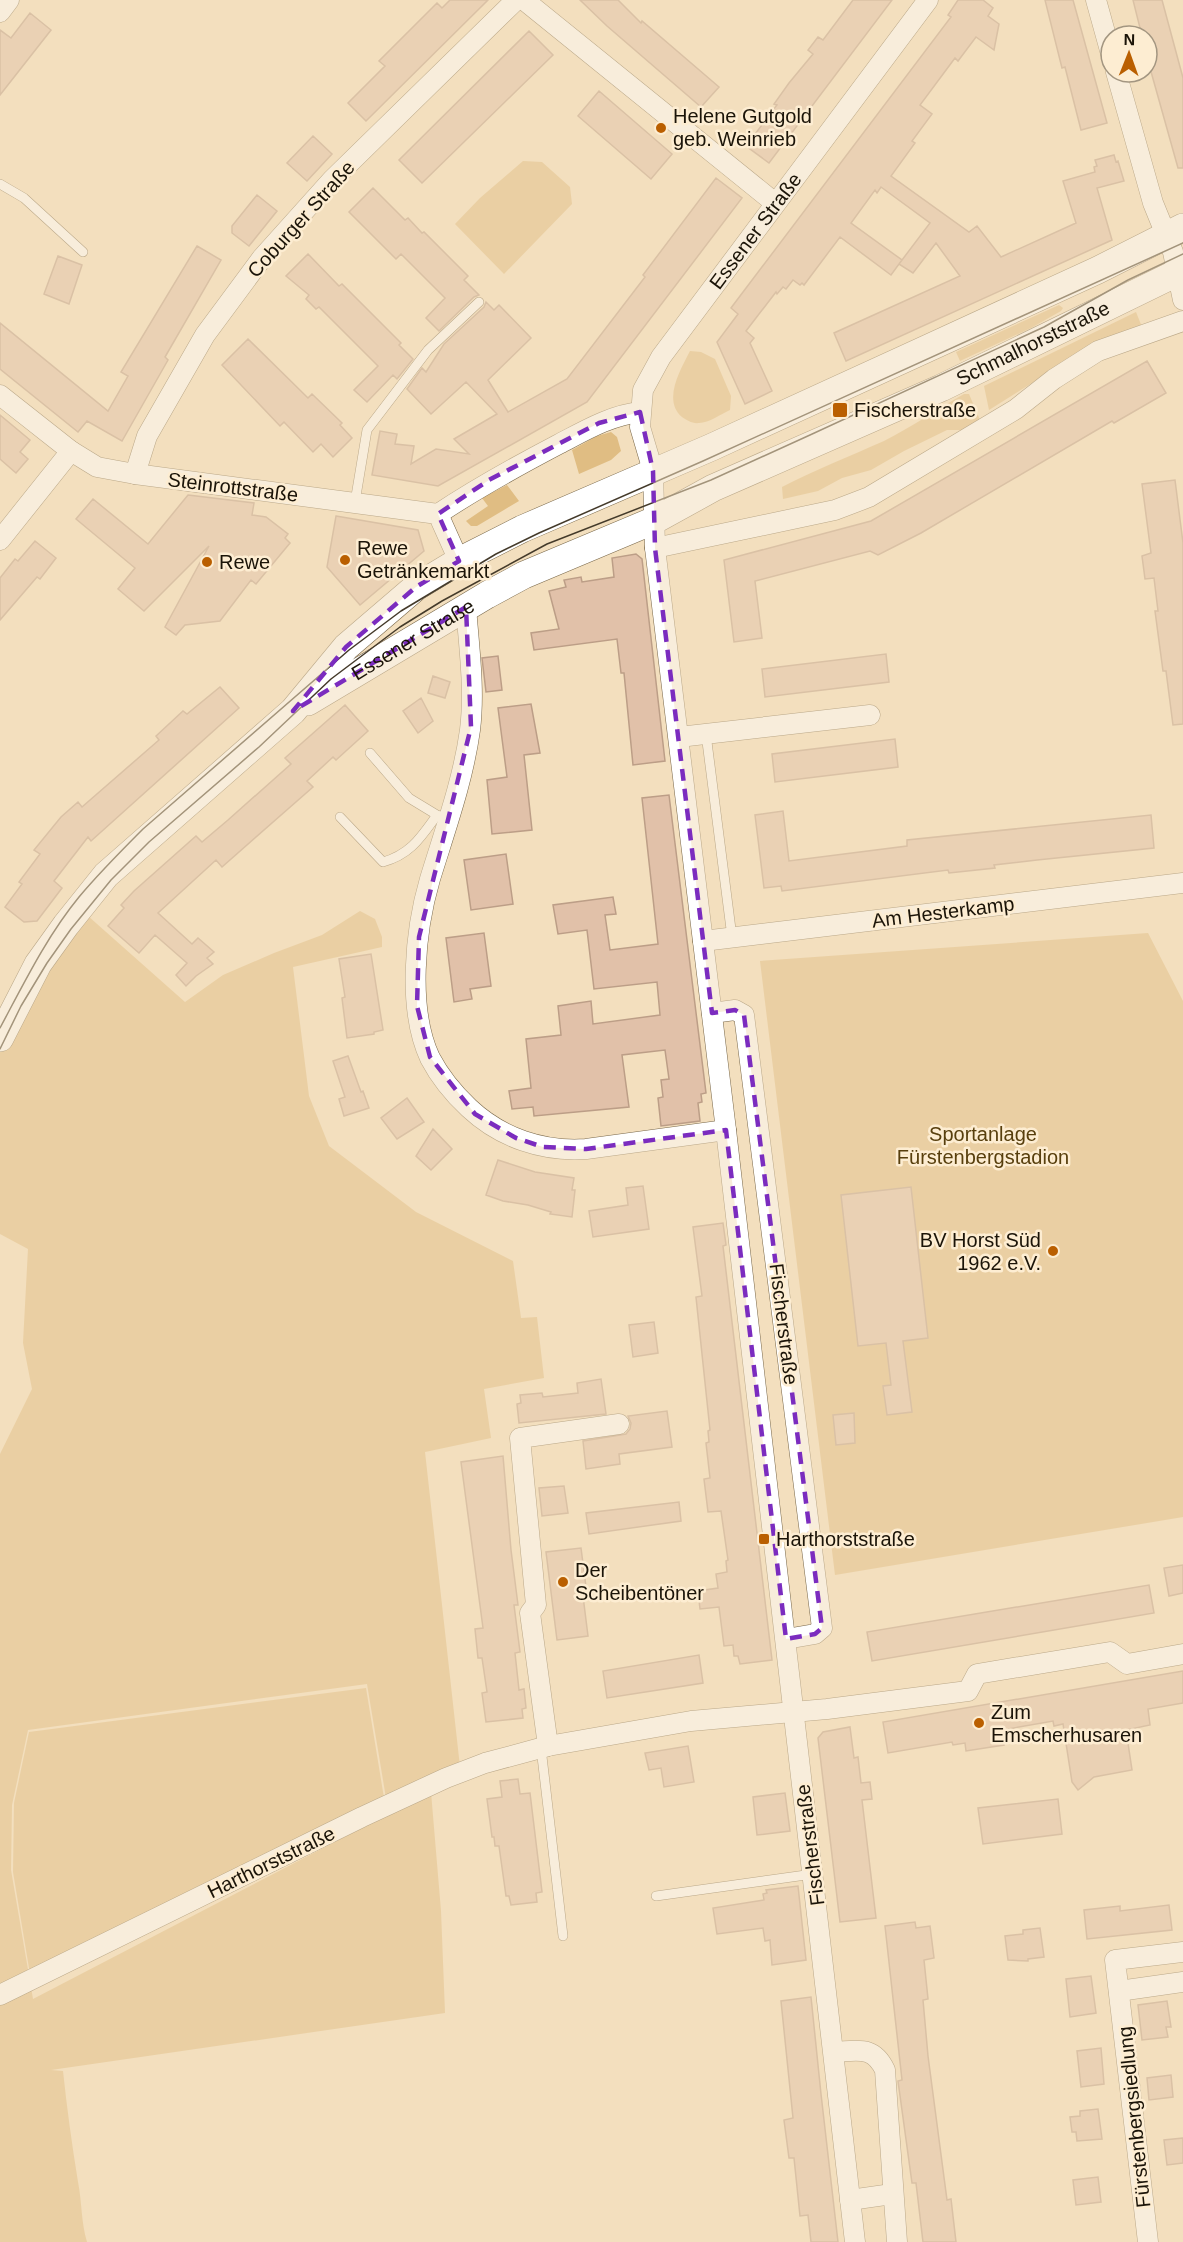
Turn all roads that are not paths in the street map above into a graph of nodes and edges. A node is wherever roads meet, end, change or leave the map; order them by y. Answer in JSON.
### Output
{"nodes":[{"id":1,"x":9,"y":0,"type":"edge"},
{"id":2,"x":516,"y":0,"type":"edge"},
{"id":3,"x":524,"y":0,"type":"edge"},
{"id":4,"x":928,"y":0,"type":"edge"},
{"id":5,"x":1096,"y":0,"type":"edge"},
{"id":6,"x":0,"y":12,"type":"edge"},
{"id":7,"x":1103,"y":24,"type":"edge"},
{"id":8,"x":1119,"y":84,"type":"edge"},
{"id":9,"x":0,"y":184,"type":"edge"},
{"id":10,"x":775,"y":203,"type":"junction"},
{"id":11,"x":1175,"y":231,"type":"edge"},
{"id":12,"x":83,"y":252,"type":"dead end"},
{"id":13,"x":1180,"y":272,"type":"edge"},
{"id":14,"x":1183,"y":300,"type":"edge"},
{"id":15,"x":479,"y":302,"type":"dead end"},
{"id":16,"x":1183,"y":321,"type":"edge"},
{"id":17,"x":0,"y":395,"type":"edge"},
{"id":18,"x":640,"y":412,"type":"junction"},
{"id":19,"x":70,"y":451,"type":"junction"},
{"id":20,"x":652,"y":471,"type":"junction"},
{"id":21,"x":135,"y":474,"type":"junction"},
{"id":22,"x":355,"y":502,"type":"junction"},
{"id":23,"x":438,"y":514,"type":"junction"},
{"id":24,"x":655,"y":520,"type":"junction"},
{"id":25,"x":0,"y":540,"type":"edge"},
{"id":26,"x":655,"y":548,"type":"junction"},
{"id":27,"x":459,"y":561,"type":"junction"},
{"id":28,"x":466,"y":608,"type":"junction"},
{"id":29,"x":293,"y":711,"type":"junction"},
{"id":30,"x":870,"y":715,"type":"dead end"},
{"id":31,"x":706,"y":735,"type":"junction"},
{"id":32,"x":679,"y":737,"type":"junction"},
{"id":33,"x":370,"y":753,"type":"dead end"},
{"id":34,"x":339,"y":816,"type":"dead end"},
{"id":35,"x":443,"y":816,"type":"junction"},
{"id":36,"x":1183,"y":883,"type":"edge"},
{"id":37,"x":732,"y":937,"type":"junction"},
{"id":38,"x":703,"y":941,"type":"junction"},
{"id":39,"x":712,"y":1012,"type":"junction"},
{"id":40,"x":0,"y":1038,"type":"edge"},
{"id":41,"x":726,"y":1130,"type":"junction"},
{"id":42,"x":619,"y":1424,"type":"dead end"},
{"id":43,"x":786,"y":1639,"type":"junction"},
{"id":44,"x":1183,"y":1654,"type":"edge"},
{"id":45,"x":795,"y":1712,"type":"junction"},
{"id":46,"x":545,"y":1747,"type":"junction"},
{"id":47,"x":813,"y":1874,"type":"junction"},
{"id":48,"x":656,"y":1896,"type":"dead end"},
{"id":49,"x":563,"y":1936,"type":"dead end"},
{"id":50,"x":1183,"y":1952,"type":"edge"},
{"id":51,"x":1183,"y":1982,"type":"edge"},
{"id":52,"x":1119,"y":1991,"type":"junction"},
{"id":53,"x":0,"y":1995,"type":"edge"},
{"id":54,"x":834,"y":2052,"type":"junction"},
{"id":55,"x":892,"y":2194,"type":"junction"},
{"id":56,"x":850,"y":2200,"type":"junction"},
{"id":57,"x":855,"y":2242,"type":"edge"},
{"id":58,"x":897,"y":2242,"type":"edge"},
{"id":59,"x":1148,"y":2242,"type":"edge"}],
"edges":[{"from":1,"to":6,"type":"street"},
{"from":2,"to":21,"type":"street","name":"Coburger Straße"},
{"from":3,"to":10,"type":"street"},
{"from":4,"to":10,"type":"street","name":"Essener Straße"},
{"from":5,"to":7,"type":"street"},
{"from":8,"to":11,"type":"street"},
{"from":9,"to":12,"type":"lane"},
{"from":10,"to":18,"type":"street","name":"Essener Straße"},
{"from":11,"to":13,"type":"street"},
{"from":11,"to":20,"type":"main road","name":"Schmalhorststraße"},
{"from":13,"to":14,"type":"street"},
{"from":13,"to":24,"type":"main road","name":"Schmalhorststraße"},
{"from":15,"to":22,"type":"lane"},
{"from":16,"to":26,"type":"street","name":"Schmalhorststraße"},
{"from":17,"to":19,"type":"street","name":"Steinrottstraße"},
{"from":18,"to":20,"type":"street","name":"Essener Straße"},
{"from":18,"to":23,"type":"street"},
{"from":19,"to":21,"type":"street","name":"Steinrottstraße"},
{"from":19,"to":25,"type":"street"},
{"from":20,"to":24,"type":"street","name":"Essener Straße"},
{"from":20,"to":27,"type":"main road","name":"Essener Straße"},
{"from":21,"to":22,"type":"street","name":"Steinrottstraße"},
{"from":22,"to":23,"type":"street","name":"Steinrottstraße"},
{"from":23,"to":27,"type":"street"},
{"from":24,"to":26,"type":"street","name":"Fischerstraße"},
{"from":24,"to":28,"type":"main road","name":"Essener Straße"},
{"from":26,"to":32,"type":"street","name":"Fischerstraße"},
{"from":27,"to":29,"type":"main road","name":"Essener Straße"},
{"from":28,"to":29,"type":"main road","name":"Essener Straße"},
{"from":28,"to":35,"type":"street"},
{"from":29,"to":40,"type":"main road","name":"Essener Straße"},
{"from":30,"to":31,"type":"street"},
{"from":31,"to":32,"type":"street"},
{"from":31,"to":37,"type":"lane"},
{"from":32,"to":38,"type":"street","name":"Fischerstraße"},
{"from":33,"to":35,"type":"lane"},
{"from":34,"to":35,"type":"lane"},
{"from":35,"to":41,"type":"street"},
{"from":36,"to":37,"type":"street","name":"Am Hesterkamp"},
{"from":37,"to":38,"type":"street","name":"Am Hesterkamp"},
{"from":38,"to":39,"type":"street","name":"Fischerstraße"},
{"from":39,"to":41,"type":"street","name":"Fischerstraße"},
{"from":39,"to":43,"type":"street","name":"Fischerstraße"},
{"from":41,"to":43,"type":"street","name":"Fischerstraße"},
{"from":42,"to":46,"type":"street"},
{"from":43,"to":45,"type":"street","name":"Fischerstraße"},
{"from":44,"to":45,"type":"street","name":"Harthorststraße"},
{"from":45,"to":46,"type":"street","name":"Harthorststraße"},
{"from":45,"to":47,"type":"street","name":"Fischerstraße"},
{"from":46,"to":49,"type":"lane"},
{"from":46,"to":53,"type":"street","name":"Harthorststraße"},
{"from":47,"to":48,"type":"lane"},
{"from":47,"to":54,"type":"street","name":"Fischerstraße"},
{"from":50,"to":52,"type":"street","name":"Fürstenbergsiedlung"},
{"from":51,"to":52,"type":"street"},
{"from":52,"to":59,"type":"street","name":"Fürstenbergsiedlung"},
{"from":54,"to":55,"type":"street"},
{"from":54,"to":56,"type":"street","name":"Fischerstraße"},
{"from":55,"to":56,"type":"street"},
{"from":55,"to":58,"type":"street"},
{"from":56,"to":57,"type":"street","name":"Fischerstraße"}]}
